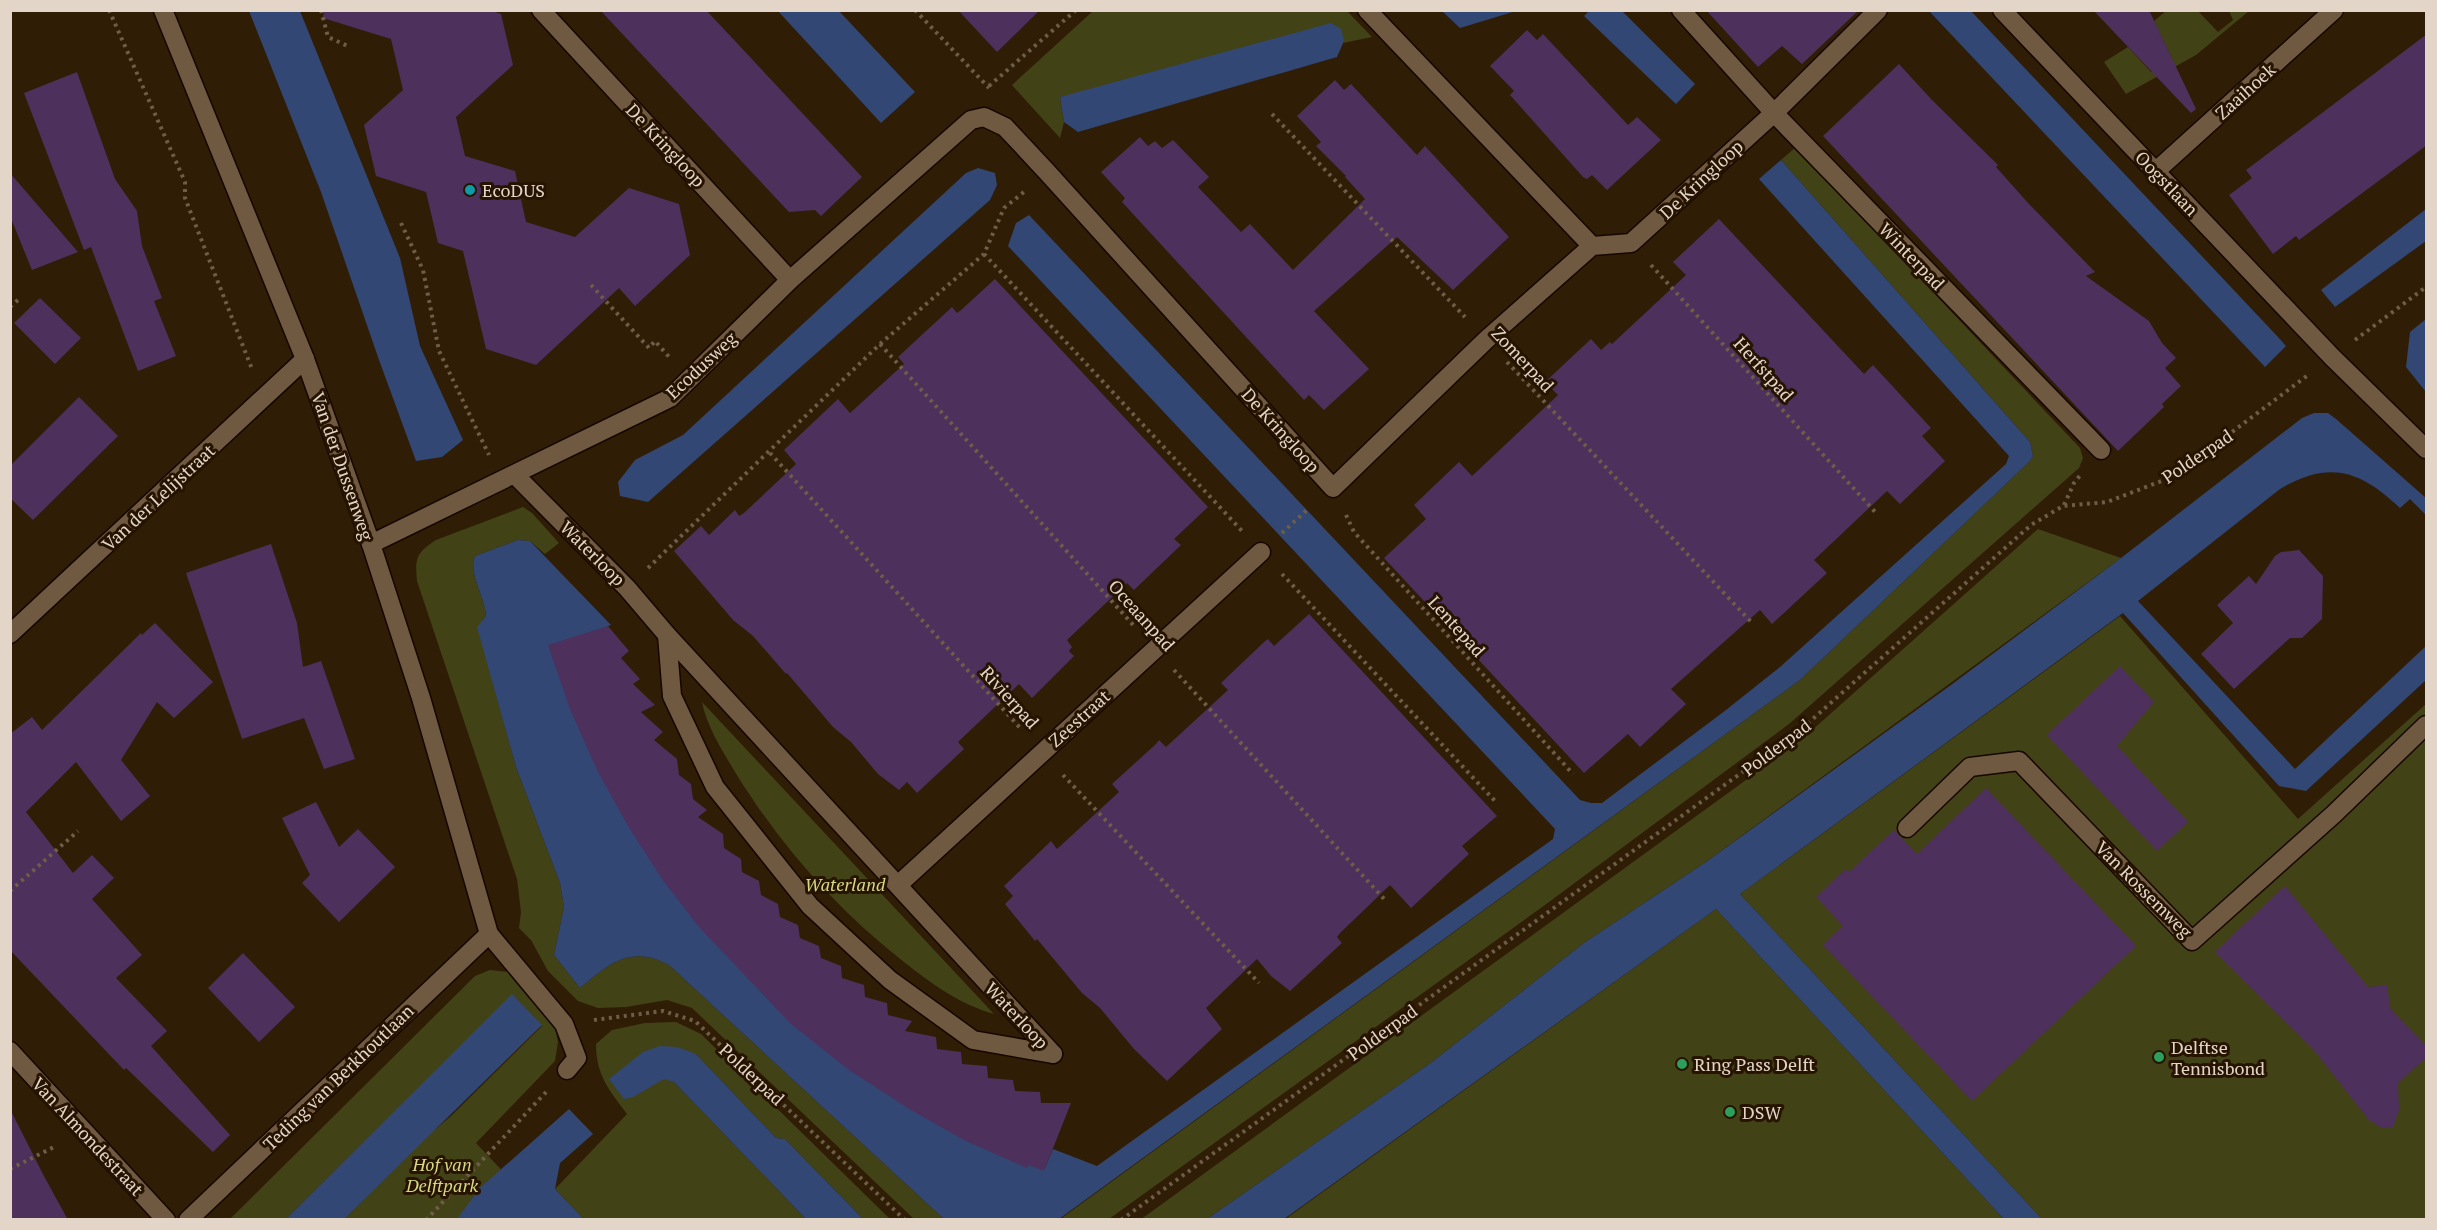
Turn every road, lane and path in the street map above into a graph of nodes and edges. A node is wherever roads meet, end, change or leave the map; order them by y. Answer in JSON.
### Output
{"nodes":[{"id":1,"x":109,"y":10,"type":"edge"},
{"id":2,"x":163,"y":10,"type":"edge"},
{"id":3,"x":321,"y":10,"type":"edge"},
{"id":4,"x":541,"y":10,"type":"edge"},
{"id":5,"x":915,"y":10,"type":"edge"},
{"id":6,"x":1076,"y":10,"type":"edge"},
{"id":7,"x":1367,"y":10,"type":"edge"},
{"id":8,"x":1681,"y":10,"type":"edge"},
{"id":9,"x":1878,"y":10,"type":"edge"},
{"id":10,"x":2002,"y":10,"type":"edge"},
{"id":11,"x":2334,"y":10,"type":"edge"},
{"id":12,"x":351,"y":47,"type":"dead end"},
{"id":13,"x":989,"y":86,"type":"junction"},
{"id":14,"x":1774,"y":113,"type":"junction"},
{"id":15,"x":1272,"y":114,"type":"dead end"},
{"id":16,"x":984,"y":117,"type":"junction"},
{"id":17,"x":2156,"y":171,"type":"junction"},
{"id":18,"x":1047,"y":172,"type":"junction"},
{"id":19,"x":401,"y":224,"type":"dead end"},
{"id":20,"x":1631,"y":243,"type":"junction"},
{"id":21,"x":1592,"y":246,"type":"junction"},
{"id":22,"x":790,"y":280,"type":"junction"},
{"id":23,"x":591,"y":285,"type":"dead end"},
{"id":24,"x":2427,"y":287,"type":"edge"},
{"id":25,"x":18,"y":300,"type":"dead end"},
{"id":26,"x":10,"y":307,"type":"edge"},
{"id":27,"x":1486,"y":340,"type":"junction"},
{"id":28,"x":880,"y":344,"type":"junction"},
{"id":29,"x":2332,"y":357,"type":"junction"},
{"id":30,"x":305,"y":359,"type":"junction"},
{"id":31,"x":689,"y":380,"type":"junction"},
{"id":32,"x":264,"y":398,"type":"junction"},
{"id":33,"x":2427,"y":449,"type":"edge"},
{"id":34,"x":2101,"y":450,"type":"joint"},
{"id":35,"x":770,"y":453,"type":"junction"},
{"id":36,"x":508,"y":478,"type":"junction"},
{"id":37,"x":1333,"y":488,"type":"junction"},
{"id":38,"x":1313,"y":504,"type":"dead end"},
{"id":39,"x":2063,"y":506,"type":"junction"},
{"id":40,"x":1876,"y":513,"type":"dead end"},
{"id":41,"x":1280,"y":535,"type":"dead end"},
{"id":42,"x":371,"y":544,"type":"junction"},
{"id":43,"x":1262,"y":552,"type":"dead end"},
{"id":44,"x":627,"y":588,"type":"junction"},
{"id":45,"x":1753,"y":624,"type":"dead end"},
{"id":46,"x":10,"y":634,"type":"edge"},
{"id":47,"x":667,"y":635,"type":"junction"},
{"id":48,"x":1155,"y":650,"type":"junction"},
{"id":49,"x":2427,"y":725,"type":"edge"},
{"id":50,"x":1042,"y":752,"type":"junction"},
{"id":51,"x":1573,"y":774,"type":"dead end"},
{"id":52,"x":1907,"y":828,"type":"dead end"},
{"id":53,"x":78,"y":831,"type":"dead end"},
{"id":54,"x":898,"y":885,"type":"junction"},
{"id":55,"x":10,"y":891,"type":"edge"},
{"id":56,"x":1386,"y":901,"type":"dead end"},
{"id":57,"x":489,"y":934,"type":"junction"},
{"id":58,"x":1259,"y":982,"type":"dead end"},
{"id":59,"x":564,"y":1024,"type":"junction"},
{"id":60,"x":10,"y":1051,"type":"edge"},
{"id":61,"x":567,"y":1070,"type":"joint"},
{"id":62,"x":84,"y":1133,"type":"junction"},
{"id":63,"x":10,"y":1169,"type":"edge"},
{"id":64,"x":166,"y":1220,"type":"edge"},
{"id":65,"x":188,"y":1220,"type":"edge"},
{"id":66,"x":426,"y":1220,"type":"edge"},
{"id":67,"x":905,"y":1220,"type":"edge"},
{"id":68,"x":1121,"y":1220,"type":"edge"}],
"edges":[{"from":1,"to":32,"type":"path"},
{"from":2,"to":30,"type":"street","name":"Van der Dussenweg"},
{"from":3,"to":12,"type":"path"},
{"from":4,"to":22,"type":"street","name":"De Kringloop"},
{"from":5,"to":13,"type":"path"},
{"from":6,"to":13,"type":"path"},
{"from":7,"to":21,"type":"street"},
{"from":8,"to":14,"type":"street","name":"Winterpad"},
{"from":9,"to":14,"type":"street","name":"De Kringloop"},
{"from":10,"to":17,"type":"street","name":"Oogstlaan"},
{"from":11,"to":17,"type":"street","name":"Zaaihoek"},
{"from":13,"to":16,"type":"path"},
{"from":14,"to":20,"type":"street","name":"De Kringloop"},
{"from":14,"to":34,"type":"street","name":"Winterpad"},
{"from":15,"to":27,"type":"path","name":"Zomerpad"},
{"from":16,"to":18,"type":"street","name":"De Kringloop"},
{"from":16,"to":22,"type":"street","name":"Ecodusweg"},
{"from":17,"to":29,"type":"street","name":"Oogstlaan"},
{"from":18,"to":28,"type":"path"},
{"from":18,"to":37,"type":"street","name":"De Kringloop"},
{"from":19,"to":36,"type":"path"},
{"from":20,"to":21,"type":"street"},
{"from":20,"to":40,"type":"path","name":"Herfstpad"},
{"from":21,"to":27,"type":"street","name":"De Kringloop"},
{"from":22,"to":31,"type":"street","name":"Ecodusweg"},
{"from":23,"to":31,"type":"path"},
{"from":24,"to":29,"type":"path","name":"Polderpad"},
{"from":25,"to":26,"type":"path"},
{"from":27,"to":37,"type":"street","name":"De Kringloop"},
{"from":27,"to":45,"type":"path","name":"Zomerpad"},
{"from":28,"to":35,"type":"path"},
{"from":28,"to":48,"type":"path","name":"Oceaanpad"},
{"from":29,"to":33,"type":"street"},
{"from":29,"to":39,"type":"path","name":"Polderpad"},
{"from":30,"to":32,"type":"street","name":"Van der Lelijstraat"},
{"from":30,"to":42,"type":"street","name":"Van der Dussenweg"},
{"from":31,"to":36,"type":"street","name":"Ecodusweg"},
{"from":32,"to":46,"type":"street","name":"Van der Lelijstraat"},
{"from":34,"to":39,"type":"path"},
{"from":35,"to":44,"type":"path"},
{"from":35,"to":50,"type":"path","name":"Rivierpad"},
{"from":36,"to":42,"type":"street","name":"Ecodusweg"},
{"from":36,"to":44,"type":"street","name":"Waterloop"},
{"from":37,"to":51,"type":"path","name":"Lentepad"},
{"from":38,"to":41,"type":"path"},
{"from":39,"to":68,"type":"path","name":"Polderpad"},
{"from":42,"to":57,"type":"street","name":"Van der Dussenweg"},
{"from":43,"to":48,"type":"street","name":"Zeestraat"},
{"from":44,"to":47,"type":"street","name":"Waterloop"},
{"from":47,"to":54,"type":"street","name":"Waterloop"},
{"from":47,"to":54,"type":"street","name":"Waterloop"},
{"from":48,"to":50,"type":"street","name":"Zeestraat"},
{"from":48,"to":56,"type":"path","name":"Oceaanpad"},
{"from":49,"to":52,"type":"street","name":"Van Rossemweg"},
{"from":50,"to":54,"type":"street","name":"Zeestraat"},
{"from":50,"to":58,"type":"path","name":"Rivierpad"},
{"from":53,"to":55,"type":"path"},
{"from":57,"to":59,"type":"street"},
{"from":57,"to":65,"type":"street","name":"Teding van Berkhoutlaan"},
{"from":59,"to":61,"type":"street"},
{"from":59,"to":67,"type":"path","name":"Polderpad"},
{"from":60,"to":62,"type":"street","name":"Van Almondestraat"},
{"from":61,"to":66,"type":"path"},
{"from":62,"to":63,"type":"path"},
{"from":62,"to":64,"type":"street","name":"Van Almondestraat"}]}
